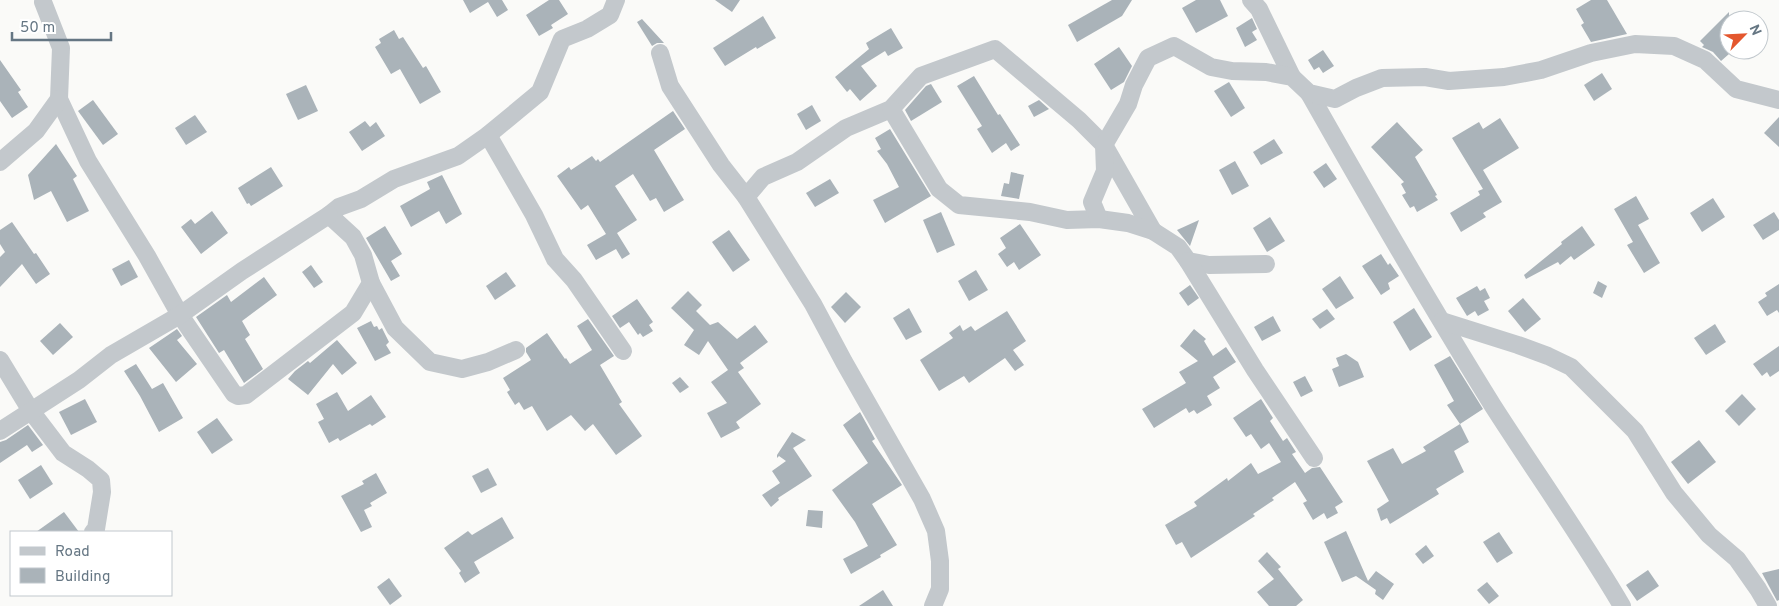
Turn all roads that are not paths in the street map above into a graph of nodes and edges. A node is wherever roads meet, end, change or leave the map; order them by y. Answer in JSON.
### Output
{"nodes":[{"id":1,"x":616,"y":0,"type":"edge"},
{"id":2,"x":1251,"y":0,"type":"edge"},
{"id":3,"x":43,"y":2,"type":"dead end"},
{"id":4,"x":660,"y":53,"type":"dead end"},
{"id":5,"x":1292,"y":77,"type":"junction"},
{"id":6,"x":1309,"y":93,"type":"junction"},
{"id":7,"x":59,"y":99,"type":"junction"},
{"id":8,"x":1779,"y":100,"type":"edge"},
{"id":9,"x":891,"y":109,"type":"junction"},
{"id":10,"x":488,"y":134,"type":"junction"},
{"id":11,"x":1104,"y":145,"type":"junction"},
{"id":12,"x":0,"y":162,"type":"edge"},
{"id":13,"x":746,"y":197,"type":"junction"},
{"id":14,"x":329,"y":215,"type":"junction"},
{"id":15,"x":1099,"y":219,"type":"junction"},
{"id":16,"x":1152,"y":231,"type":"junction"},
{"id":17,"x":1188,"y":261,"type":"junction"},
{"id":18,"x":1266,"y":264,"type":"dead end"},
{"id":19,"x":371,"y":283,"type":"junction"},
{"id":20,"x":180,"y":315,"type":"junction"},
{"id":21,"x":1442,"y":321,"type":"junction"},
{"id":22,"x":516,"y":350,"type":"dead end"},
{"id":23,"x":623,"y":351,"type":"dead end"},
{"id":24,"x":0,"y":360,"type":"edge"},
{"id":25,"x":30,"y":411,"type":"junction"},
{"id":26,"x":0,"y":431,"type":"edge"},
{"id":27,"x":1314,"y":458,"type":"dead end"},
{"id":28,"x":94,"y":531,"type":"edge"},
{"id":29,"x":933,"y":606,"type":"edge"},
{"id":30,"x":1622,"y":606,"type":"edge"},
{"id":31,"x":1768,"y":606,"type":"edge"}],
"edges":[{"from":1,"to":10,"type":"street"},
{"from":2,"to":5,"type":"street"},
{"from":3,"to":7,"type":"street"},
{"from":4,"to":13,"type":"street"},
{"from":5,"to":6,"type":"street"},
{"from":5,"to":11,"type":"street"},
{"from":6,"to":8,"type":"street"},
{"from":6,"to":21,"type":"street"},
{"from":7,"to":12,"type":"street"},
{"from":7,"to":20,"type":"street"},
{"from":9,"to":11,"type":"street"},
{"from":9,"to":13,"type":"street"},
{"from":9,"to":15,"type":"street"},
{"from":10,"to":14,"type":"street"},
{"from":10,"to":23,"type":"street"},
{"from":11,"to":15,"type":"street"},
{"from":11,"to":16,"type":"street"},
{"from":13,"to":29,"type":"street"},
{"from":14,"to":19,"type":"street"},
{"from":14,"to":20,"type":"street"},
{"from":15,"to":16,"type":"street"},
{"from":16,"to":17,"type":"street"},
{"from":17,"to":18,"type":"street"},
{"from":17,"to":27,"type":"street"},
{"from":19,"to":20,"type":"street"},
{"from":19,"to":22,"type":"street"},
{"from":20,"to":25,"type":"street"},
{"from":21,"to":30,"type":"street"},
{"from":21,"to":31,"type":"street"},
{"from":24,"to":25,"type":"street"},
{"from":25,"to":26,"type":"street"},
{"from":25,"to":28,"type":"street"}]}
